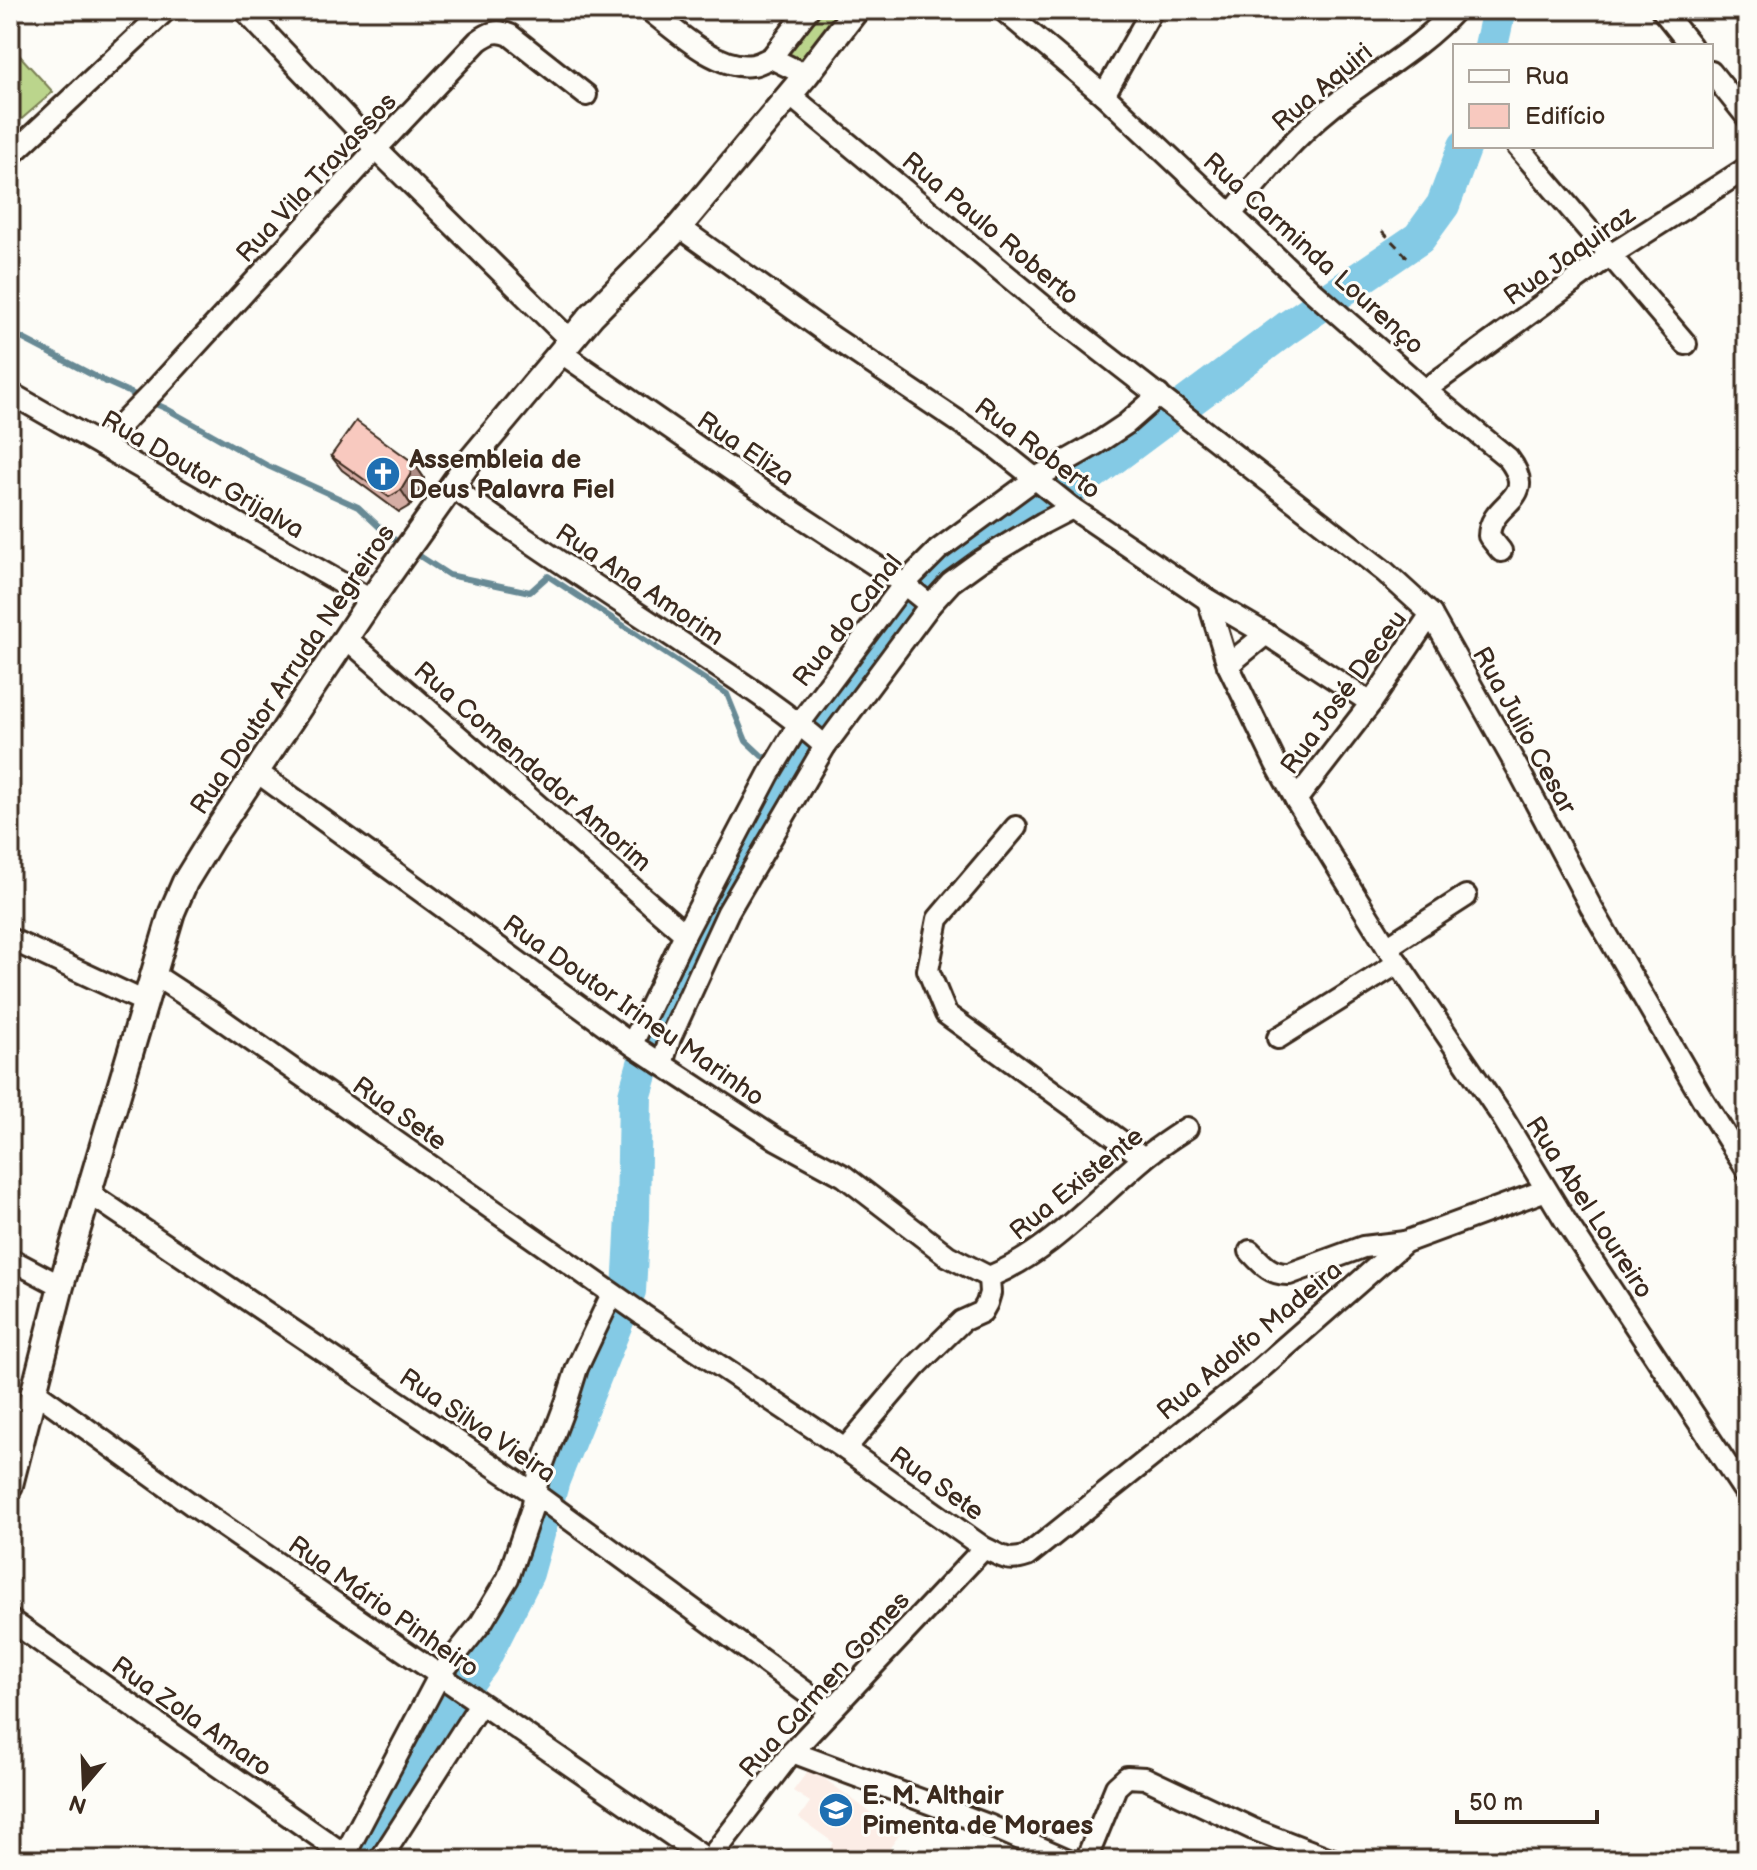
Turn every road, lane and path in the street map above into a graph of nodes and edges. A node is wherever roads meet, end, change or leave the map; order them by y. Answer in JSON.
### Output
{"nodes":[{"id":1,"x":166,"y":10,"type":"edge"},
{"id":2,"x":244,"y":10,"type":"edge"},
{"id":3,"x":649,"y":10,"type":"edge"},
{"id":4,"x":808,"y":10,"type":"edge"},
{"id":5,"x":856,"y":10,"type":"edge"},
{"id":6,"x":1003,"y":10,"type":"edge"},
{"id":7,"x":1152,"y":10,"type":"edge"},
{"id":8,"x":1455,"y":10,"type":"edge"},
{"id":9,"x":1662,"y":10,"type":"edge"},
{"id":10,"x":1689,"y":44,"type":"edge"},
{"id":11,"x":771,"y":58,"type":"junction"},
{"id":12,"x":1713,"y":74,"type":"edge"},
{"id":13,"x":806,"y":75,"type":"junction"},
{"id":14,"x":586,"y":95,"type":"dead end"},
{"id":15,"x":790,"y":95,"type":"junction"},
{"id":16,"x":1104,"y":95,"type":"junction"},
{"id":17,"x":1747,"y":117,"type":"edge"},
{"id":18,"x":1519,"y":148,"type":"edge"},
{"id":19,"x":376,"y":149,"type":"junction"},
{"id":20,"x":10,"y":156,"type":"edge"},
{"id":21,"x":1747,"y":168,"type":"edge"},
{"id":22,"x":1231,"y":214,"type":"junction"},
{"id":23,"x":679,"y":227,"type":"junction"},
{"id":24,"x":1382,"y":231,"type":"dead end"},
{"id":25,"x":1609,"y":256,"type":"junction"},
{"id":26,"x":1411,"y":261,"type":"dead end"},
{"id":27,"x":1686,"y":344,"type":"dead end"},
{"id":28,"x":565,"y":346,"type":"junction"},
{"id":29,"x":1425,"y":390,"type":"junction"},
{"id":30,"x":10,"y":393,"type":"edge"},
{"id":31,"x":1160,"y":396,"type":"junction"},
{"id":32,"x":101,"y":445,"type":"junction"},
{"id":33,"x":1038,"y":480,"type":"junction"},
{"id":34,"x":451,"y":486,"type":"junction"},
{"id":35,"x":1068,"y":505,"type":"junction"},
{"id":36,"x":1501,"y":551,"type":"dead end"},
{"id":37,"x":905,"y":585,"type":"junction"},
{"id":38,"x":371,"y":600,"type":"junction"},
{"id":39,"x":1208,"y":600,"type":"junction"},
{"id":40,"x":927,"y":603,"type":"junction"},
{"id":41,"x":1431,"y":614,"type":"junction"},
{"id":42,"x":1266,"y":634,"type":"junction"},
{"id":43,"x":346,"y":638,"type":"junction"},
{"id":44,"x":1228,"y":665,"type":"junction"},
{"id":45,"x":1371,"y":703,"type":"junction"},
{"id":46,"x":800,"y":724,"type":"junction"},
{"id":47,"x":824,"y":745,"type":"junction"},
{"id":48,"x":257,"y":772,"type":"junction"},
{"id":49,"x":1296,"y":800,"type":"junction"},
{"id":50,"x":1016,"y":827,"type":"dead end"},
{"id":51,"x":1466,"y":896,"type":"dead end"},
{"id":52,"x":685,"y":934,"type":"junction"},
{"id":53,"x":10,"y":939,"type":"edge"},
{"id":54,"x":1393,"y":955,"type":"junction"},
{"id":55,"x":153,"y":974,"type":"junction"},
{"id":56,"x":145,"y":1002,"type":"junction"},
{"id":57,"x":1278,"y":1038,"type":"dead end"},
{"id":58,"x":633,"y":1045,"type":"junction"},
{"id":59,"x":660,"y":1063,"type":"junction"},
{"id":60,"x":1187,"y":1128,"type":"dead end"},
{"id":61,"x":1144,"y":1158,"type":"junction"},
{"id":62,"x":1747,"y":1170,"type":"edge"},
{"id":63,"x":1546,"y":1190,"type":"junction"},
{"id":64,"x":89,"y":1193,"type":"junction"},
{"id":65,"x":1405,"y":1242,"type":"junction"},
{"id":66,"x":1250,"y":1251,"type":"dead end"},
{"id":67,"x":10,"y":1259,"type":"edge"},
{"id":68,"x":989,"y":1277,"type":"junction"},
{"id":69,"x":61,"y":1286,"type":"junction"},
{"id":70,"x":614,"y":1295,"type":"junction"},
{"id":71,"x":33,"y":1390,"type":"junction"},
{"id":72,"x":845,"y":1449,"type":"junction"},
{"id":73,"x":10,"y":1482,"type":"edge"},
{"id":74,"x":536,"y":1495,"type":"junction"},
{"id":75,"x":1747,"y":1495,"type":"edge"},
{"id":76,"x":984,"y":1548,"type":"junction"},
{"id":77,"x":1003,"y":1557,"type":"joint"},
{"id":78,"x":10,"y":1620,"type":"edge"},
{"id":79,"x":443,"y":1679,"type":"junction"},
{"id":80,"x":476,"y":1702,"type":"junction"},
{"id":81,"x":830,"y":1710,"type":"junction"},
{"id":82,"x":792,"y":1752,"type":"junction"},
{"id":83,"x":344,"y":1858,"type":"edge"},
{"id":84,"x":380,"y":1860,"type":"edge"},
{"id":85,"x":709,"y":1860,"type":"edge"},
{"id":86,"x":1068,"y":1860,"type":"edge"},
{"id":87,"x":1086,"y":1860,"type":"edge"},
{"id":88,"x":1333,"y":1860,"type":"edge"}],
"edges":[{"from":1,"to":20,"type":"street"},
{"from":2,"to":19,"type":"street","name":"Rua Eliza"},
{"from":3,"to":11,"type":"street"},
{"from":4,"to":11,"type":"street"},
{"from":5,"to":13,"type":"street","name":"Rua Doutor Arruda Negreiros"},
{"from":6,"to":16,"type":"street","name":"Rua Carminda Lourenço"},
{"from":7,"to":16,"type":"street"},
{"from":8,"to":22,"type":"street","name":"Rua Aquiri"},
{"from":9,"to":10,"type":"street"},
{"from":11,"to":13,"type":"street"},
{"from":12,"to":17,"type":"street"},
{"from":13,"to":15,"type":"street","name":"Rua Doutor Arruda Negreiros"},
{"from":14,"to":19,"type":"street","name":"Rua Vila Travassos"},
{"from":15,"to":23,"type":"street","name":"Rua Doutor Arruda Negreiros"},
{"from":15,"to":31,"type":"street","name":"Rua Paulo Roberto"},
{"from":16,"to":22,"type":"street","name":"Rua Carminda Lourenço"},
{"from":18,"to":25,"type":"street"},
{"from":19,"to":28,"type":"street","name":"Rua Eliza"},
{"from":19,"to":32,"type":"street","name":"Rua Vila Travassos"},
{"from":21,"to":25,"type":"street","name":"Rua Jaquiraz"},
{"from":22,"to":29,"type":"street","name":"Rua Carminda Lourenço"},
{"from":23,"to":28,"type":"street","name":"Rua Doutor Arruda Negreiros"},
{"from":23,"to":33,"type":"street","name":"Rua Roberto"},
{"from":24,"to":26,"type":"path"},
{"from":25,"to":27,"type":"street"},
{"from":25,"to":29,"type":"street","name":"Rua Jaquiraz"},
{"from":28,"to":34,"type":"street","name":"Rua Doutor Arruda Negreiros"},
{"from":28,"to":37,"type":"street","name":"Rua Eliza"},
{"from":29,"to":36,"type":"street","name":"Rua Carminda Lourenço"},
{"from":30,"to":32,"type":"street","name":"Rua Doutor Grijalva"},
{"from":31,"to":33,"type":"street","name":"Rua do Canal"},
{"from":31,"to":41,"type":"street","name":"Rua Julio Cesar"},
{"from":32,"to":38,"type":"street","name":"Rua Doutor Grijalva"},
{"from":33,"to":35,"type":"street","name":"Rua Roberto"},
{"from":33,"to":37,"type":"street","name":"Rua do Canal"},
{"from":34,"to":38,"type":"street","name":"Rua Doutor Arruda Negreiros"},
{"from":34,"to":46,"type":"street","name":"Rua Ana Amorim"},
{"from":35,"to":39,"type":"street","name":"Rua Roberto"},
{"from":35,"to":40,"type":"street"},
{"from":37,"to":40,"type":"street","name":"Rua Eliza"},
{"from":37,"to":46,"type":"street","name":"Rua do Canal"},
{"from":38,"to":43,"type":"street","name":"Rua Doutor Arruda Negreiros"},
{"from":39,"to":42,"type":"street","name":"Rua Roberto"},
{"from":39,"to":44,"type":"street","name":"Rua Abel Loureiro"},
{"from":40,"to":47,"type":"street"},
{"from":41,"to":45,"type":"street","name":"Rua José Deceu"},
{"from":41,"to":62,"type":"street","name":"Rua Julio Cesar"},
{"from":42,"to":44,"type":"street"},
{"from":42,"to":45,"type":"street","name":"Rua Roberto"},
{"from":43,"to":48,"type":"street","name":"Rua Doutor Arruda Negreiros"},
{"from":43,"to":52,"type":"street","name":"Rua Comendador Amorim"},
{"from":44,"to":49,"type":"street","name":"Rua Abel Loureiro"},
{"from":45,"to":49,"type":"street","name":"Rua José Deceu"},
{"from":46,"to":47,"type":"street","name":"Rua Ana Amorim"},
{"from":46,"to":52,"type":"street","name":"Rua do Canal"},
{"from":47,"to":59,"type":"street"},
{"from":48,"to":55,"type":"street","name":"Rua Doutor Arruda Negreiros"},
{"from":48,"to":58,"type":"street","name":"Rua Doutor Irineu Marinho"},
{"from":49,"to":54,"type":"street","name":"Rua Abel Loureiro"},
{"from":50,"to":61,"type":"street"},
{"from":51,"to":54,"type":"street"},
{"from":52,"to":58,"type":"street","name":"Rua do Canal"},
{"from":53,"to":56,"type":"street"},
{"from":54,"to":57,"type":"street"},
{"from":54,"to":63,"type":"street","name":"Rua Abel Loureiro"},
{"from":55,"to":56,"type":"street","name":"Rua Doutor Arruda Negreiros"},
{"from":55,"to":70,"type":"street","name":"Rua Sete"},
{"from":56,"to":64,"type":"street","name":"Rua Doutor Arruda Negreiros"},
{"from":58,"to":59,"type":"street","name":"Rua Doutor Irineu Marinho"},
{"from":59,"to":68,"type":"street","name":"Rua Doutor Irineu Marinho"},
{"from":60,"to":61,"type":"street","name":"Rua Existente"},
{"from":61,"to":68,"type":"street","name":"Rua Existente"},
{"from":63,"to":65,"type":"street","name":"Rua Adolfo Madeira"},
{"from":63,"to":75,"type":"street","name":"Rua Abel Loureiro"},
{"from":64,"to":69,"type":"street","name":"Rua Doutor Arruda Negreiros"},
{"from":64,"to":74,"type":"street","name":"Rua Silva Vieira"},
{"from":65,"to":66,"type":"street"},
{"from":65,"to":77,"type":"street","name":"Rua Adolfo Madeira"},
{"from":67,"to":69,"type":"street"},
{"from":68,"to":72,"type":"street"},
{"from":69,"to":71,"type":"street","name":"Rua Doutor Arruda Negreiros"},
{"from":70,"to":72,"type":"street","name":"Rua Sete"},
{"from":70,"to":74,"type":"street"},
{"from":71,"to":73,"type":"street","name":"Rua Doutor Arruda Negreiros"},
{"from":71,"to":79,"type":"street","name":"Rua Mário Pinheiro"},
{"from":72,"to":76,"type":"street","name":"Rua Sete"},
{"from":74,"to":79,"type":"street"},
{"from":74,"to":81,"type":"street","name":"Rua Silva Vieira"},
{"from":76,"to":77,"type":"street","name":"Rua Sete"},
{"from":76,"to":81,"type":"street","name":"Rua Carmen Gomes"},
{"from":78,"to":83,"type":"street","name":"Rua Zola Amaro"},
{"from":79,"to":80,"type":"street","name":"Rua Mário Pinheiro"},
{"from":79,"to":83,"type":"street"},
{"from":80,"to":84,"type":"street"},
{"from":80,"to":85,"type":"street","name":"Rua Mário Pinheiro"},
{"from":81,"to":82,"type":"street","name":"Rua Carmen Gomes"},
{"from":82,"to":85,"type":"street","name":"Rua Carmen Gomes"},
{"from":82,"to":86,"type":"street"},
{"from":87,"to":88,"type":"street"}]}
